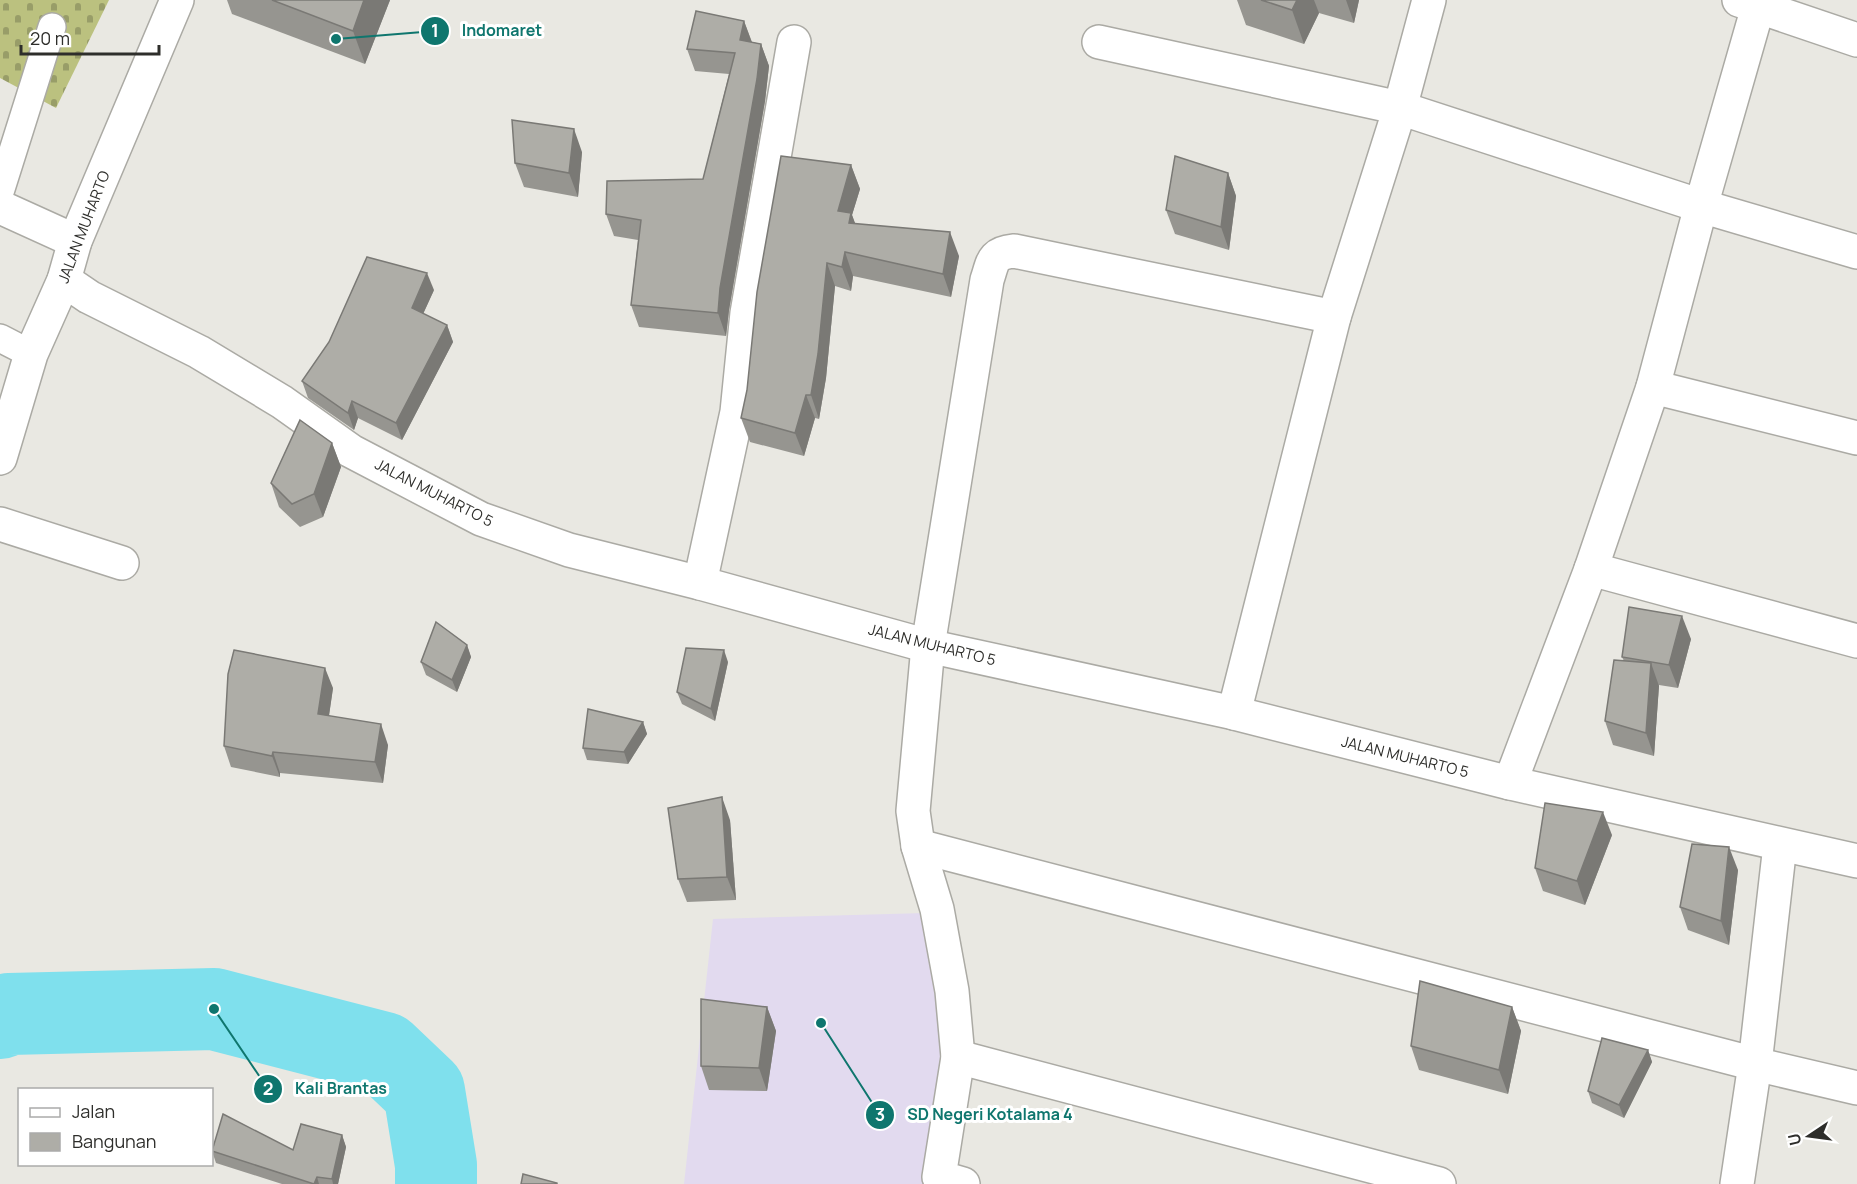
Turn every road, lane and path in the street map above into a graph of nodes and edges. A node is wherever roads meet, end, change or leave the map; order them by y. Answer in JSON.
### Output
{"nodes":[{"id":1,"x":177,"y":0,"type":"edge"},
{"id":2,"x":1429,"y":0,"type":"edge"},
{"id":3,"x":1753,"y":2,"type":"edge"},
{"id":4,"x":52,"y":27,"type":"dead end"},
{"id":5,"x":1857,"y":40,"type":"edge"},
{"id":6,"x":794,"y":42,"type":"dead end"},
{"id":7,"x":1099,"y":42,"type":"dead end"},
{"id":8,"x":1400,"y":108,"type":"junction"},
{"id":9,"x":0,"y":192,"type":"edge"},
{"id":10,"x":1701,"y":206,"type":"junction"},
{"id":11,"x":0,"y":207,"type":"edge"},
{"id":12,"x":75,"y":241,"type":"junction"},
{"id":13,"x":1857,"y":252,"type":"edge"},
{"id":14,"x":64,"y":280,"type":"junction"},
{"id":15,"x":1334,"y":317,"type":"junction"},
{"id":16,"x":0,"y":338,"type":"edge"},
{"id":17,"x":31,"y":354,"type":"junction"},
{"id":18,"x":1653,"y":387,"type":"junction"},
{"id":19,"x":1857,"y":438,"type":"edge"},
{"id":20,"x":0,"y":458,"type":"edge"},
{"id":21,"x":0,"y":524,"type":"edge"},
{"id":22,"x":122,"y":563,"type":"dead end"},
{"id":23,"x":1591,"y":569,"type":"junction"},
{"id":24,"x":700,"y":583,"type":"junction"},
{"id":25,"x":1857,"y":641,"type":"edge"},
{"id":26,"x":928,"y":646,"type":"junction"},
{"id":27,"x":1234,"y":713,"type":"junction"},
{"id":28,"x":1510,"y":783,"type":"junction"},
{"id":29,"x":1780,"y":845,"type":"junction"},
{"id":30,"x":918,"y":846,"type":"junction"},
{"id":31,"x":1857,"y":861,"type":"edge"},
{"id":32,"x":958,"y":1057,"type":"junction"},
{"id":33,"x":1755,"y":1064,"type":"junction"},
{"id":34,"x":1857,"y":1088,"type":"edge"},
{"id":35,"x":946,"y":1182,"type":"edge"},
{"id":36,"x":1439,"y":1184,"type":"edge"},
{"id":37,"x":1737,"y":1184,"type":"edge"}],
"edges":[{"from":1,"to":12,"type":"street","name":"JALAN MUHARTO"},
{"from":2,"to":8,"type":"street"},
{"from":3,"to":5,"type":"street"},
{"from":3,"to":10,"type":"street"},
{"from":4,"to":9,"type":"lane"},
{"from":6,"to":24,"type":"street"},
{"from":7,"to":8,"type":"street"},
{"from":8,"to":10,"type":"street"},
{"from":8,"to":15,"type":"street"},
{"from":10,"to":13,"type":"street"},
{"from":10,"to":18,"type":"street"},
{"from":11,"to":12,"type":"street"},
{"from":12,"to":14,"type":"street","name":"JALAN MUHARTO"},
{"from":14,"to":17,"type":"street","name":"JALAN MUHARTO"},
{"from":14,"to":24,"type":"street","name":"JALAN MUHARTO 5"},
{"from":15,"to":26,"type":"street"},
{"from":15,"to":27,"type":"street"},
{"from":16,"to":17,"type":"lane"},
{"from":17,"to":20,"type":"street","name":"JALAN MUHARTO"},
{"from":18,"to":19,"type":"street"},
{"from":18,"to":23,"type":"street"},
{"from":21,"to":22,"type":"street"},
{"from":23,"to":25,"type":"street"},
{"from":23,"to":28,"type":"street"},
{"from":24,"to":26,"type":"street","name":"JALAN MUHARTO 5"},
{"from":26,"to":27,"type":"street","name":"JALAN MUHARTO 5"},
{"from":26,"to":30,"type":"street"},
{"from":27,"to":28,"type":"street","name":"JALAN MUHARTO 5"},
{"from":28,"to":29,"type":"street","name":"JALAN MUHARTO 5"},
{"from":29,"to":31,"type":"street","name":"JALAN MUHARTO 5"},
{"from":29,"to":33,"type":"street"},
{"from":30,"to":32,"type":"street"},
{"from":30,"to":33,"type":"street"},
{"from":32,"to":35,"type":"street"},
{"from":32,"to":36,"type":"street"},
{"from":33,"to":34,"type":"street"},
{"from":33,"to":37,"type":"street"}]}
